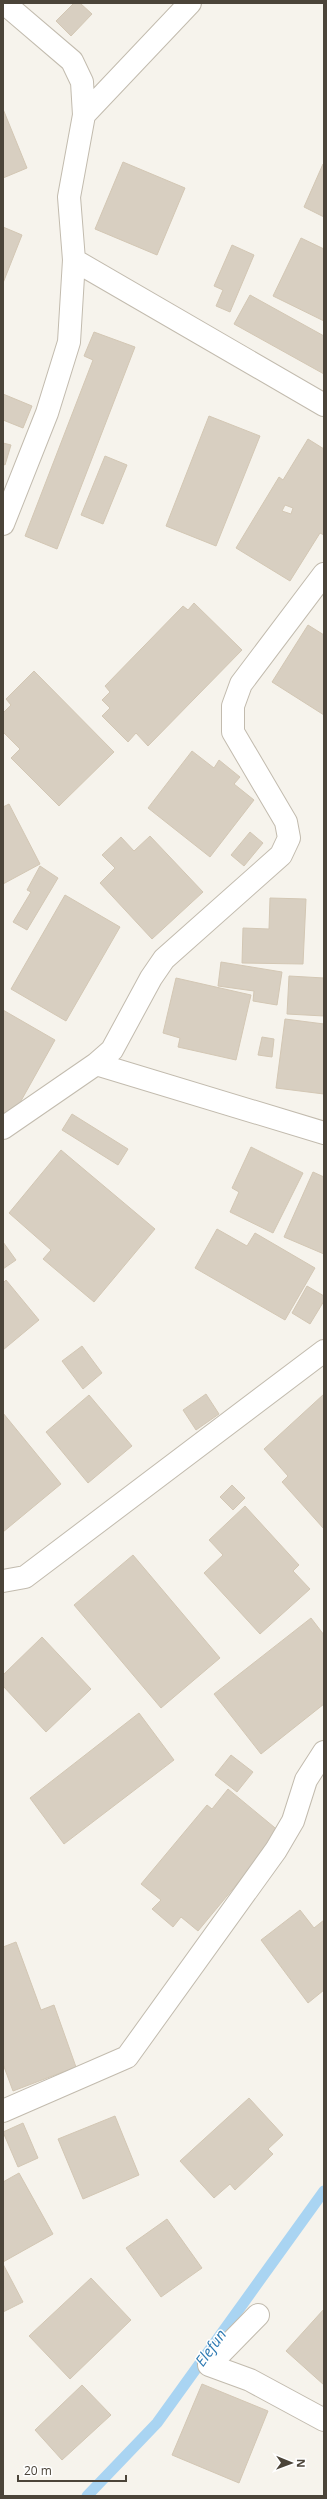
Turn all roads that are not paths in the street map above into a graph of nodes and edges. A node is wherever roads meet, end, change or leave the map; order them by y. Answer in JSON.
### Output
{"nodes":[{"id":1,"x":4,"y":3,"type":"edge"},
{"id":2,"x":190,"y":3,"type":"edge"},
{"id":3,"x":84,"y":115,"type":"junction"},
{"id":4,"x":74,"y":260,"type":"junction"},
{"id":5,"x":324,"y":405,"type":"edge"},
{"id":6,"x":3,"y":524,"type":"edge"},
{"id":7,"x":324,"y":574,"type":"edge"},
{"id":8,"x":96,"y":1064,"type":"junction"},
{"id":9,"x":3,"y":1128,"type":"edge"},
{"id":10,"x":324,"y":1133,"type":"edge"},
{"id":11,"x":324,"y":1351,"type":"edge"},
{"id":12,"x":3,"y":1581,"type":"edge"},
{"id":13,"x":324,"y":1752,"type":"edge"},
{"id":14,"x":3,"y":2111,"type":"edge"},
{"id":15,"x":258,"y":2315,"type":"dead end"},
{"id":16,"x":324,"y":2420,"type":"edge"}],
"edges":[{"from":1,"to":3,"type":"street"},
{"from":2,"to":3,"type":"street"},
{"from":3,"to":4,"type":"street"},
{"from":4,"to":5,"type":"street"},
{"from":4,"to":6,"type":"street"},
{"from":7,"to":8,"type":"street"},
{"from":8,"to":9,"type":"street"},
{"from":8,"to":10,"type":"street"},
{"from":11,"to":12,"type":"street"},
{"from":13,"to":14,"type":"street"},
{"from":15,"to":16,"type":"street"}]}
